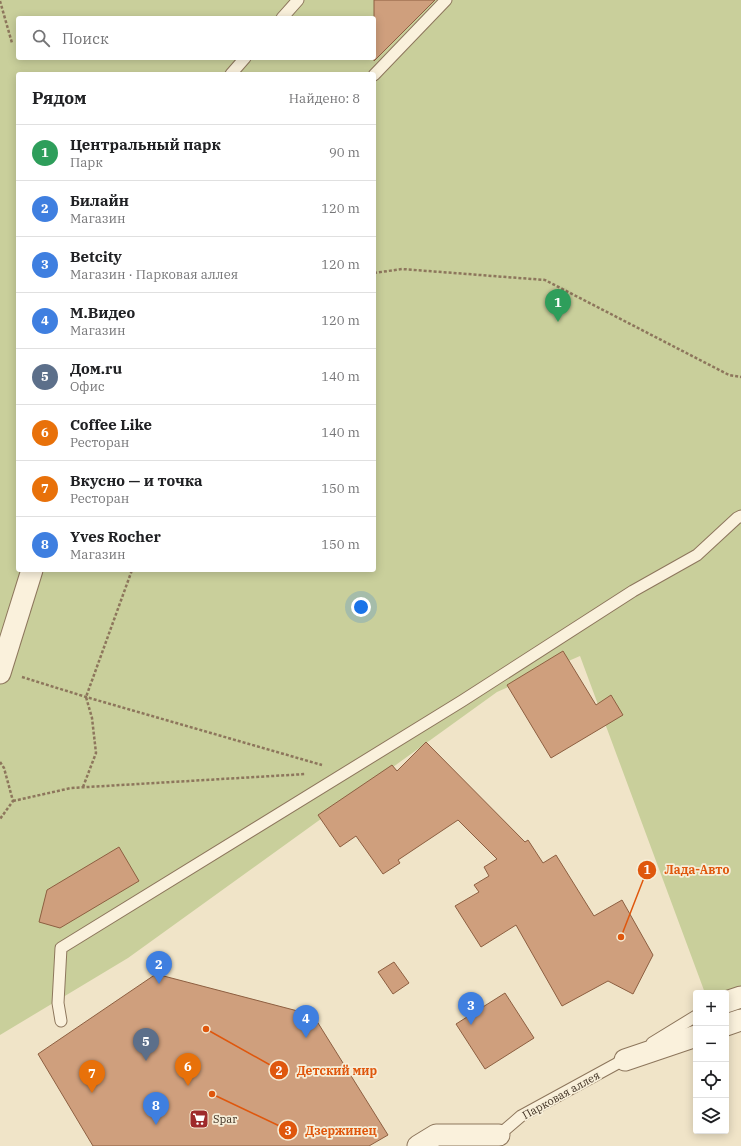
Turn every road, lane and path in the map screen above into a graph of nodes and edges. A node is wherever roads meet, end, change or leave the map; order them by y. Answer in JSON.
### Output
{"nodes":[{"id":1,"x":298,"y":0,"type":"edge"},
{"id":2,"x":446,"y":0,"type":"edge"},
{"id":3,"x":0,"y":1,"type":"edge"},
{"id":4,"x":284,"y":16,"type":"edge"},
{"id":5,"x":12,"y":42,"type":"dead end"},
{"id":6,"x":243,"y":60,"type":"edge"},
{"id":7,"x":233,"y":72,"type":"edge"},
{"id":8,"x":376,"y":73,"type":"edge"},
{"id":9,"x":376,"y":273,"type":"edge"},
{"id":10,"x":741,"y":377,"type":"edge"},
{"id":11,"x":741,"y":516,"type":"edge"},
{"id":12,"x":31,"y":572,"type":"edge"},
{"id":13,"x":131,"y":572,"type":"edge"},
{"id":14,"x":0,"y":671,"type":"edge"},
{"id":15,"x":86,"y":697,"type":"junction"},
{"id":16,"x":0,"y":762,"type":"edge"},
{"id":17,"x":346,"y":772,"type":"junction"},
{"id":18,"x":84,"y":787,"type":"junction"},
{"id":19,"x":13,"y":800,"type":"junction"},
{"id":20,"x":0,"y":819,"type":"edge"},
{"id":21,"x":741,"y":997,"type":"edge"},
{"id":22,"x":729,"y":1001,"type":"edge"},
{"id":23,"x":693,"y":1018,"type":"edge"},
{"id":24,"x":741,"y":1020,"type":"edge"},
{"id":25,"x":61,"y":1021,"type":"dead end"},
{"id":26,"x":729,"y":1025,"type":"edge"},
{"id":27,"x":693,"y":1037,"type":"edge"},
{"id":28,"x":625,"y":1060,"type":"junction"},
{"id":29,"x":499,"y":1135,"type":"joint"},
{"id":30,"x":418,"y":1146,"type":"edge"}],
"edges":[{"from":1,"to":4,"type":"lane"},
{"from":2,"to":8,"type":"lane"},
{"from":3,"to":5,"type":"path"},
{"from":6,"to":7,"type":"lane"},
{"from":9,"to":10,"type":"path"},
{"from":11,"to":17,"type":"lane"},
{"from":12,"to":14,"type":"street"},
{"from":13,"to":15,"type":"path"},
{"from":14,"to":15,"type":"path"},
{"from":15,"to":17,"type":"path"},
{"from":15,"to":18,"type":"path"},
{"from":16,"to":19,"type":"path"},
{"from":17,"to":18,"type":"path"},
{"from":17,"to":25,"type":"lane"},
{"from":18,"to":19,"type":"path"},
{"from":19,"to":20,"type":"path"},
{"from":21,"to":22,"type":"street"},
{"from":23,"to":28,"type":"lane","name":"Парковая аллея"},
{"from":24,"to":26,"type":"street"},
{"from":27,"to":28,"type":"street","name":"Парковая аллея"},
{"from":28,"to":29,"type":"lane","name":"Парковая аллея"},
{"from":29,"to":30,"type":"street"}]}
